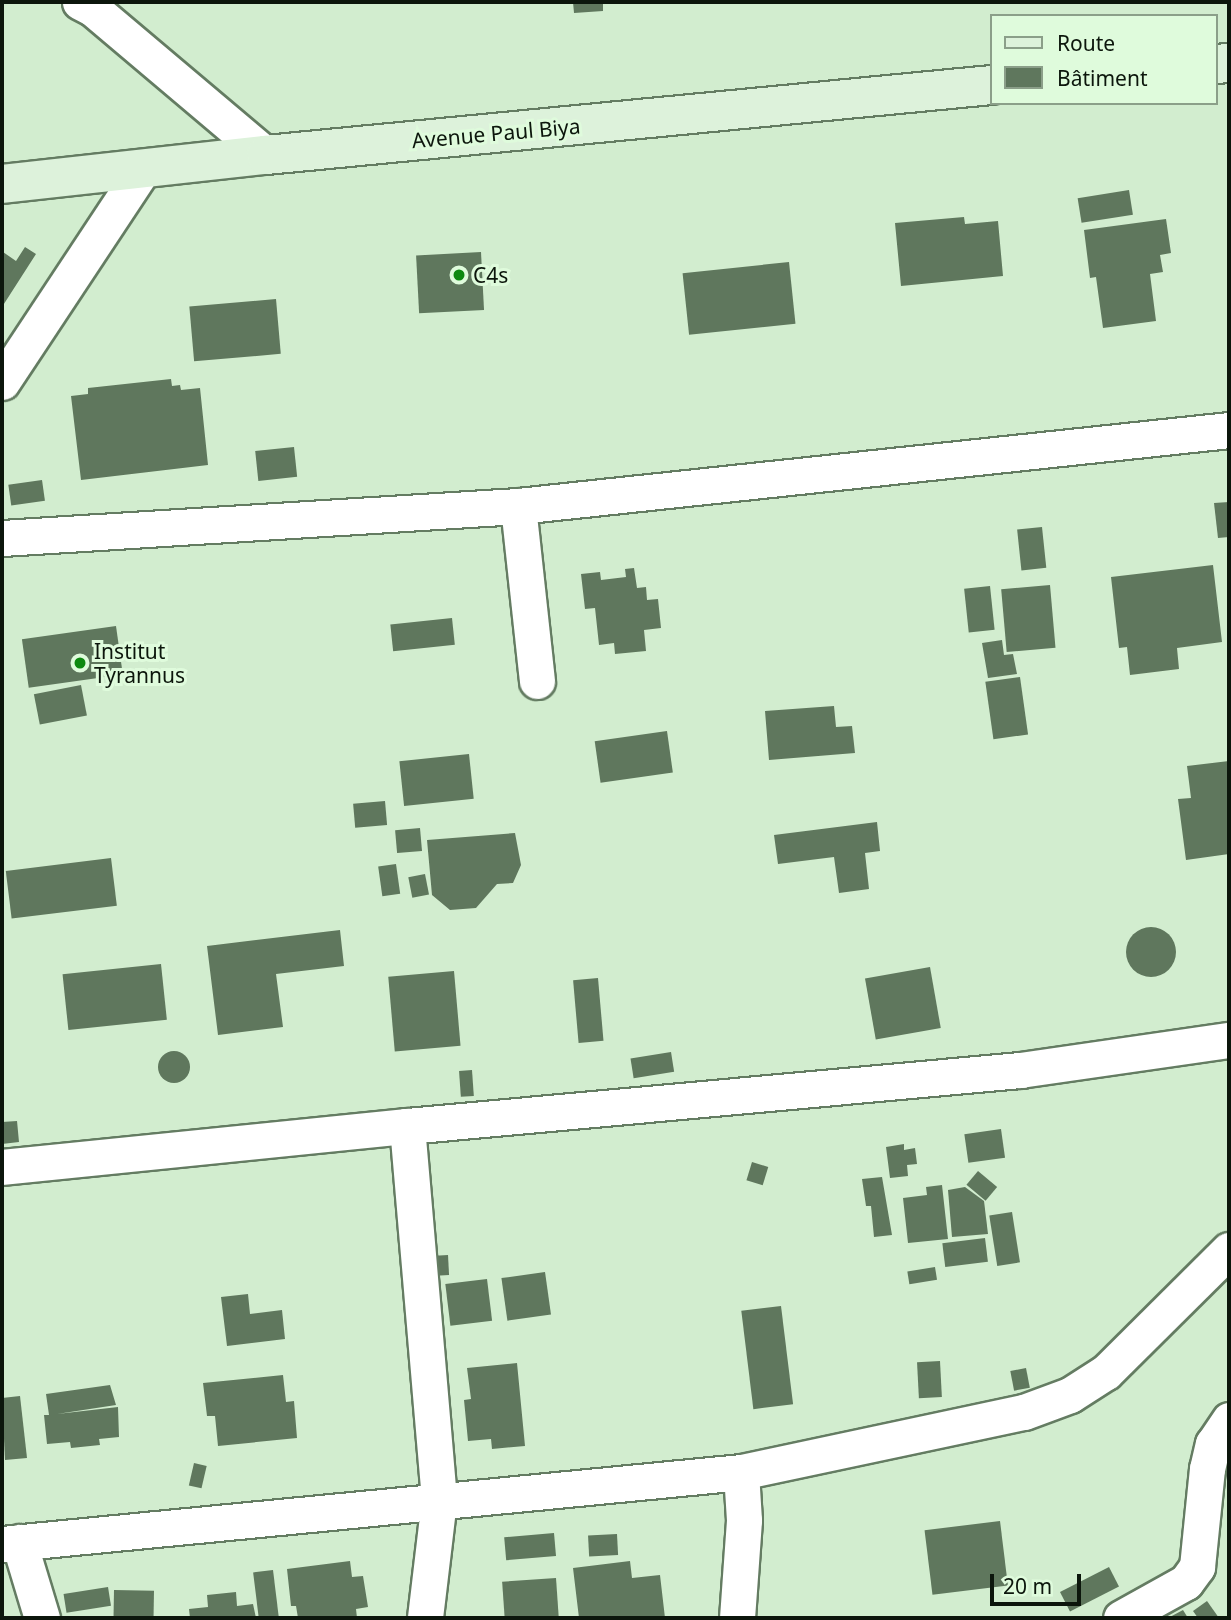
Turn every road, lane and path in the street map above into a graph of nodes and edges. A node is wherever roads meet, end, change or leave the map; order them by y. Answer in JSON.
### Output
{"nodes":[{"id":1,"x":80,"y":2,"type":"edge"},
{"id":2,"x":990,"y":85,"type":"edge"},
{"id":3,"x":267,"y":155,"type":"junction"},
{"id":4,"x":143,"y":169,"type":"junction"},
{"id":5,"x":2,"y":184,"type":"edge"},
{"id":6,"x":2,"y":382,"type":"edge"},
{"id":7,"x":1229,"y":430,"type":"edge"},
{"id":8,"x":518,"y":506,"type":"junction"},
{"id":9,"x":2,"y":538,"type":"edge"},
{"id":10,"x":537,"y":681,"type":"dead end"},
{"id":11,"x":1229,"y":1040,"type":"edge"},
{"id":12,"x":407,"y":1126,"type":"junction"},
{"id":13,"x":2,"y":1167,"type":"edge"},
{"id":14,"x":1229,"y":1250,"type":"edge"},
{"id":15,"x":1229,"y":1420,"type":"edge"},
{"id":16,"x":741,"y":1472,"type":"junction"},
{"id":17,"x":439,"y":1500,"type":"junction"},
{"id":18,"x":10,"y":1543,"type":"edge"},
{"id":19,"x":42,"y":1618,"type":"edge"},
{"id":20,"x":425,"y":1618,"type":"edge"},
{"id":21,"x":737,"y":1618,"type":"edge"},
{"id":22,"x":1121,"y":1618,"type":"edge"}],
"edges":[{"from":1,"to":3,"type":"street"},
{"from":2,"to":3,"type":"main road","name":"Avenue Paul Biya"},
{"from":3,"to":4,"type":"main road","name":"Avenue Paul Biya"},
{"from":4,"to":5,"type":"main road","name":"Avenue Paul Biya"},
{"from":4,"to":6,"type":"street"},
{"from":7,"to":8,"type":"street"},
{"from":8,"to":9,"type":"street"},
{"from":8,"to":10,"type":"street"},
{"from":11,"to":12,"type":"street"},
{"from":12,"to":13,"type":"street"},
{"from":12,"to":17,"type":"street"},
{"from":14,"to":16,"type":"street"},
{"from":15,"to":22,"type":"street"},
{"from":16,"to":17,"type":"street"},
{"from":16,"to":21,"type":"street"},
{"from":17,"to":18,"type":"street"},
{"from":17,"to":20,"type":"street"},
{"from":18,"to":19,"type":"street"}]}
